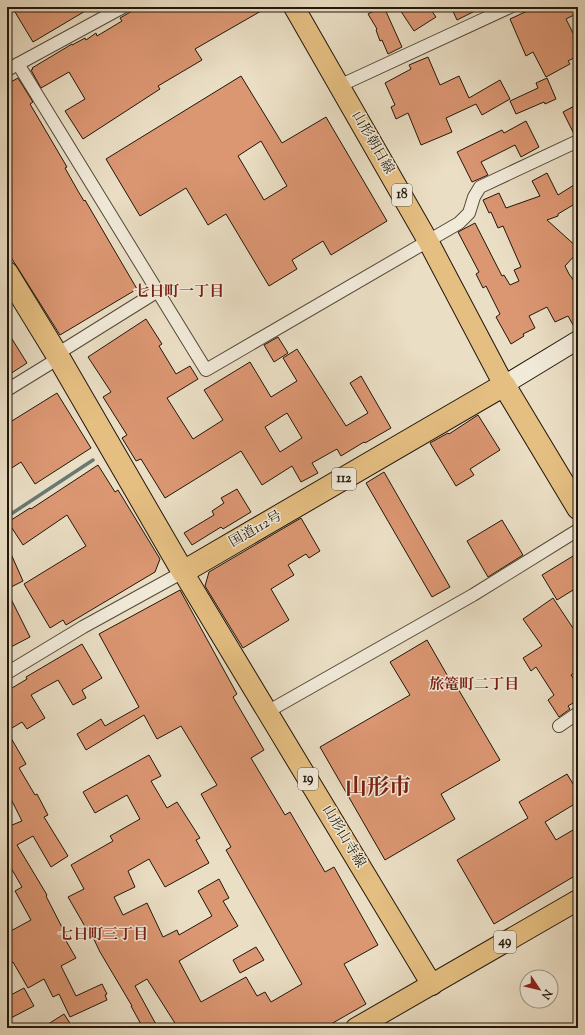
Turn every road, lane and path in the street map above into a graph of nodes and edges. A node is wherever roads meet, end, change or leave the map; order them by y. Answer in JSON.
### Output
{"nodes":[{"id":1,"x":123,"y":7,"type":"edge"},
{"id":2,"x":294,"y":7,"type":"edge"},
{"id":3,"x":510,"y":7,"type":"edge"},
{"id":4,"x":18,"y":64,"type":"junction"},
{"id":5,"x":7,"y":70,"type":"edge"},
{"id":6,"x":339,"y":86,"type":"junction"},
{"id":7,"x":578,"y":141,"type":"edge"},
{"id":8,"x":428,"y":240,"type":"junction"},
{"id":9,"x":7,"y":273,"type":"edge"},
{"id":10,"x":158,"y":291,"type":"junction"},
{"id":11,"x":578,"y":340,"type":"edge"},
{"id":12,"x":59,"y":358,"type":"junction"},
{"id":13,"x":504,"y":385,"type":"junction"},
{"id":14,"x":7,"y":390,"type":"edge"},
{"id":15,"x":578,"y":508,"type":"edge"},
{"id":16,"x":578,"y":530,"type":"edge"},
{"id":17,"x":184,"y":572,"type":"junction"},
{"id":18,"x":7,"y":673,"type":"edge"},
{"id":19,"x":267,"y":712,"type":"junction"},
{"id":20,"x":578,"y":713,"type":"edge"},
{"id":21,"x":559,"y":726,"type":"dead end"},
{"id":22,"x":578,"y":900,"type":"edge"},
{"id":23,"x":432,"y":985,"type":"junction"},
{"id":24,"x":356,"y":1028,"type":"edge"}],
"edges":[{"from":1,"to":4,"type":"street"},
{"from":2,"to":6,"type":"main road","name":"山形朝日線","number":"18"},
{"from":3,"to":6,"type":"street"},
{"from":4,"to":5,"type":"street"},
{"from":4,"to":10,"type":"street"},
{"from":6,"to":8,"type":"main road","name":"山形朝日線","number":"18"},
{"from":7,"to":8,"type":"street"},
{"from":8,"to":10,"type":"street"},
{"from":8,"to":13,"type":"main road","name":"山形朝日線","number":"18"},
{"from":9,"to":12,"type":"highway"},
{"from":10,"to":12,"type":"street"},
{"from":11,"to":13,"type":"street"},
{"from":12,"to":14,"type":"street"},
{"from":12,"to":17,"type":"highway"},
{"from":13,"to":15,"type":"highway"},
{"from":13,"to":17,"type":"highway","name":"国道112号","number":"112"},
{"from":16,"to":19,"type":"street"},
{"from":17,"to":18,"type":"street"},
{"from":17,"to":19,"type":"main road","name":"山形山寺線","number":"19"},
{"from":19,"to":23,"type":"main road","name":"山形山寺線","number":"19"},
{"from":20,"to":21,"type":"street"},
{"from":22,"to":23,"type":"main road","number":"49"},
{"from":23,"to":24,"type":"main road"}]}
